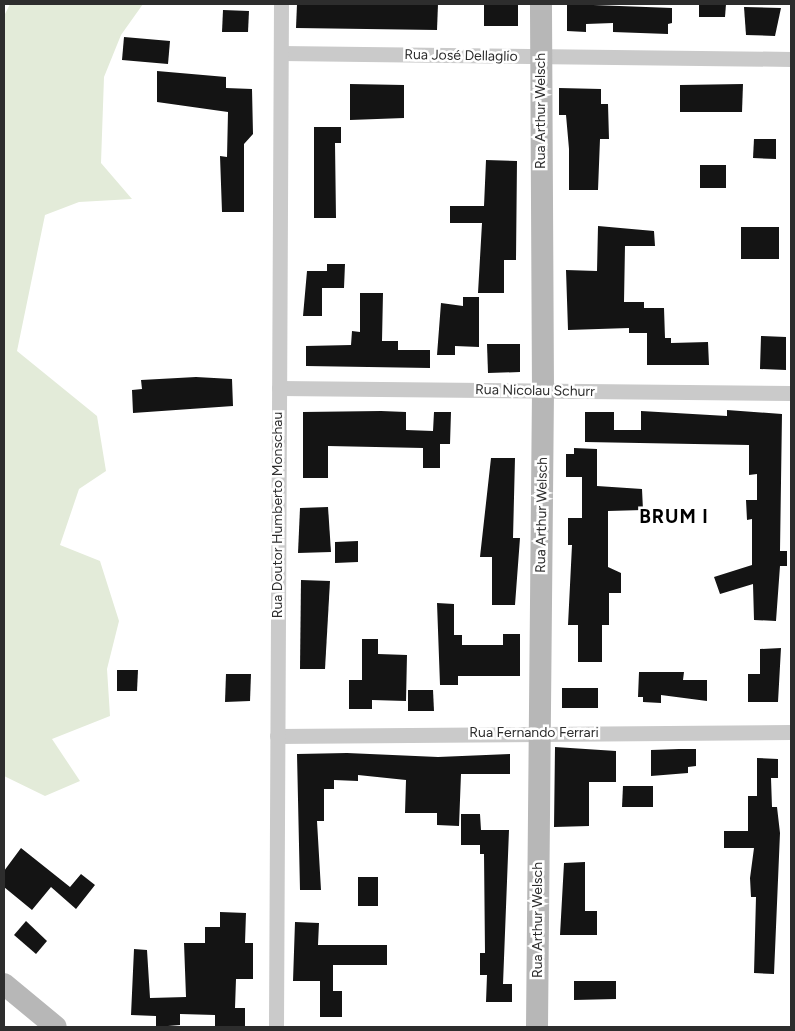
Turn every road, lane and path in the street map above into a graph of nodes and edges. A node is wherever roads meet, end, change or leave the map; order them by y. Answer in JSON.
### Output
{"nodes":[{"id":1,"x":281,"y":4,"type":"edge"},
{"id":2,"x":541,"y":4,"type":"edge"},
{"id":3,"x":281,"y":53,"type":"junction"},
{"id":4,"x":540,"y":58,"type":"junction"},
{"id":5,"x":791,"y":59,"type":"edge"},
{"id":6,"x":279,"y":388,"type":"junction"},
{"id":7,"x":544,"y":392,"type":"junction"},
{"id":8,"x":791,"y":392,"type":"edge"},
{"id":9,"x":539,"y":732,"type":"junction"},
{"id":10,"x":791,"y":732,"type":"edge"},
{"id":11,"x":277,"y":736,"type":"junction"},
{"id":12,"x":4,"y":984,"type":"edge"},
{"id":13,"x":56,"y":1027,"type":"edge"},
{"id":14,"x":276,"y":1027,"type":"edge"},
{"id":15,"x":537,"y":1027,"type":"edge"}],
"edges":[{"from":1,"to":3,"type":"street","name":"Rua Doutor Humberto Monschau"},
{"from":2,"to":4,"type":"street","name":"Rua Arthur Welsch"},
{"from":3,"to":4,"type":"street","name":"Rua José Dellaglio"},
{"from":3,"to":6,"type":"street","name":"Rua Doutor Humberto Monschau"},
{"from":4,"to":5,"type":"street","name":"Rua José Dellaglio"},
{"from":4,"to":7,"type":"street","name":"Rua Arthur Welsch"},
{"from":6,"to":7,"type":"street","name":"Rua Nicolau Schurr"},
{"from":6,"to":11,"type":"street","name":"Rua Doutor Humberto Monschau"},
{"from":7,"to":8,"type":"street","name":"Rua Nicolau Schurr"},
{"from":7,"to":9,"type":"street","name":"Rua Arthur Welsch"},
{"from":9,"to":10,"type":"street","name":"Rua Fernando Ferrari"},
{"from":9,"to":11,"type":"street","name":"Rua Fernando Ferrari"},
{"from":9,"to":15,"type":"street","name":"Rua Arthur Welsch"},
{"from":11,"to":14,"type":"street","name":"Rua Doutor Humberto Monschau"},
{"from":12,"to":13,"type":"street"}]}
